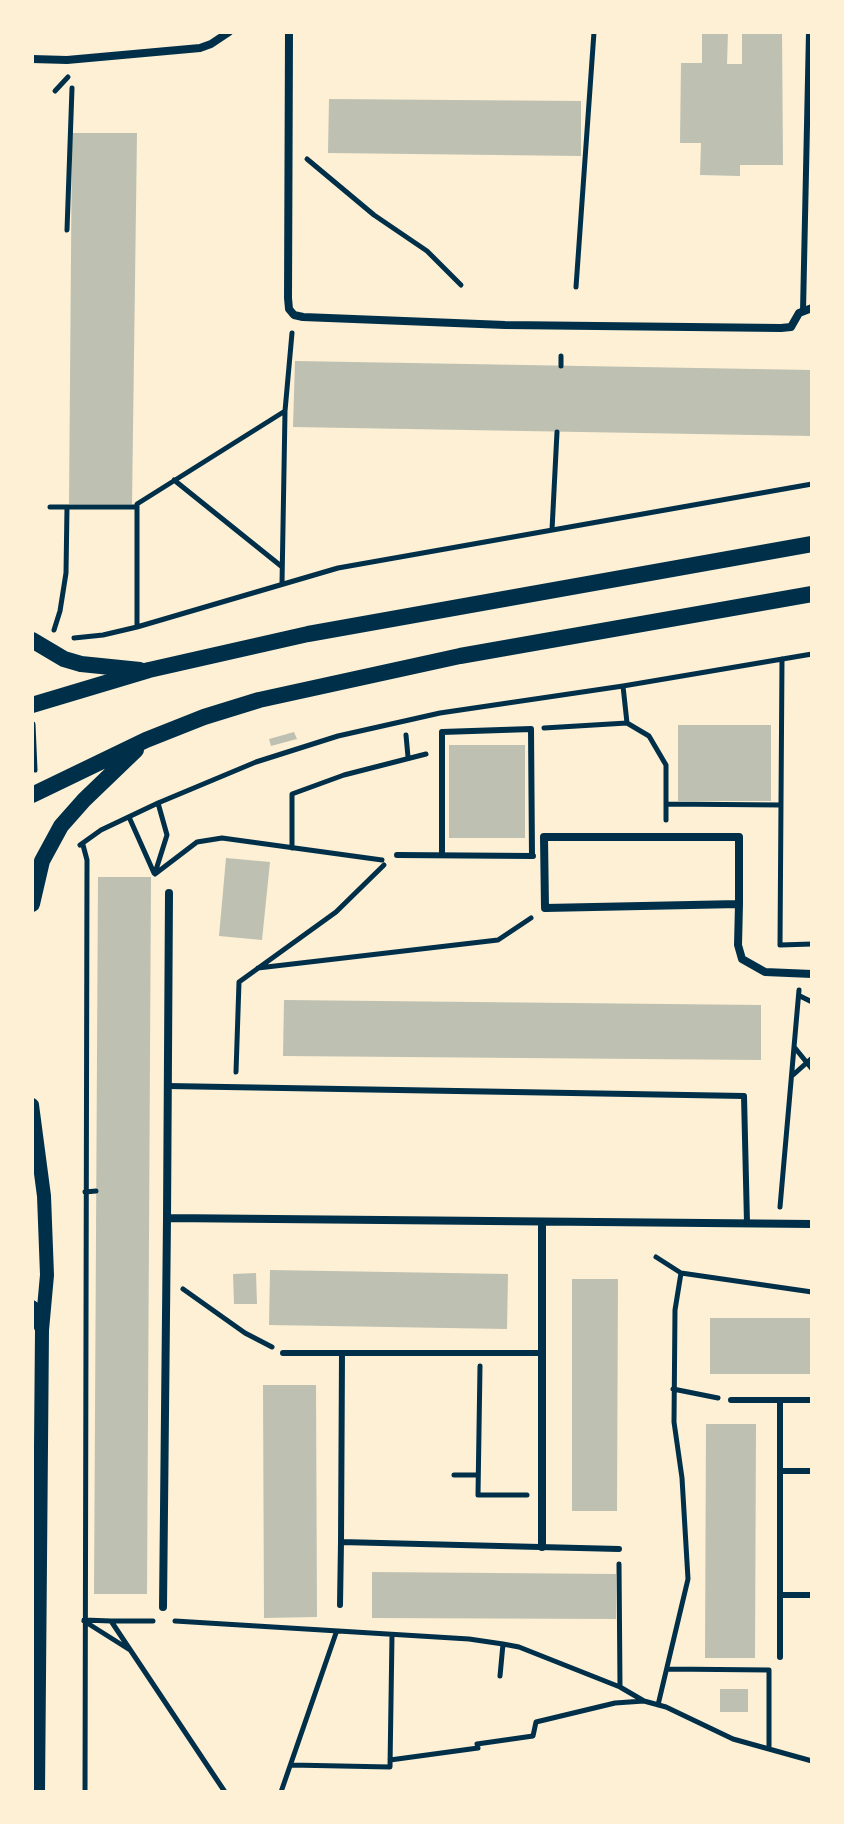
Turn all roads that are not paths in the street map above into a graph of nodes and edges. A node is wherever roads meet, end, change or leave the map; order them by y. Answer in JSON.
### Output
{"nodes":[{"id":1,"x":229,"y":32,"type":"edge"},
{"id":2,"x":289,"y":32,"type":"edge"},
{"id":3,"x":809,"y":32,"type":"edge"},
{"id":4,"x":32,"y":59,"type":"edge"},
{"id":5,"x":807,"y":309,"type":"edge"},
{"id":6,"x":812,"y":544,"type":"edge"},
{"id":7,"x":812,"y":594,"type":"edge"},
{"id":8,"x":32,"y":640,"type":"edge"},
{"id":9,"x":149,"y":670,"type":"junction"},
{"id":10,"x":32,"y":705,"type":"edge"},
{"id":11,"x":146,"y":740,"type":"junction"},
{"id":12,"x":32,"y":795,"type":"edge"},
{"id":13,"x":397,"y":855,"type":"dead end"},
{"id":14,"x":442,"y":855,"type":"junction"},
{"id":15,"x":532,"y":856,"type":"junction"},
{"id":16,"x":544,"y":856,"type":"junction"},
{"id":17,"x":169,"y":893,"type":"dead end"},
{"id":18,"x":32,"y":904,"type":"edge"},
{"id":19,"x":739,"y":904,"type":"junction"},
{"id":20,"x":812,"y":974,"type":"edge"},
{"id":21,"x":168,"y":1086,"type":"junction"},
{"id":22,"x":32,"y":1105,"type":"edge"},
{"id":23,"x":167,"y":1218,"type":"junction"},
{"id":24,"x":542,"y":1222,"type":"junction"},
{"id":25,"x":747,"y":1223,"type":"junction"},
{"id":26,"x":812,"y":1224,"type":"edge"},
{"id":27,"x":32,"y":1307,"type":"edge"},
{"id":28,"x":42,"y":1330,"type":"junction"},
{"id":29,"x":283,"y":1353,"type":"road end"},
{"id":30,"x":342,"y":1353,"type":"junction"},
{"id":31,"x":543,"y":1353,"type":"junction"},
{"id":32,"x":731,"y":1400,"type":"road end"},
{"id":33,"x":780,"y":1400,"type":"junction"},
{"id":34,"x":812,"y":1400,"type":"edge"},
{"id":35,"x":36,"y":1445,"type":"edge"},
{"id":36,"x":781,"y":1471,"type":"junction"},
{"id":37,"x":812,"y":1471,"type":"edge"},
{"id":38,"x":341,"y":1542,"type":"junction"},
{"id":39,"x":542,"y":1547,"type":"junction"},
{"id":40,"x":619,"y":1549,"type":"dead end"},
{"id":41,"x":781,"y":1595,"type":"junction"},
{"id":42,"x":812,"y":1595,"type":"edge"},
{"id":43,"x":340,"y":1605,"type":"dead end"},
{"id":44,"x":163,"y":1607,"type":"dead end"},
{"id":45,"x":780,"y":1657,"type":"road end"},
{"id":46,"x":38,"y":1792,"type":"edge"}],
"edges":[{"from":1,"to":4,"type":"street"},
{"from":2,"to":5,"type":"street"},
{"from":3,"to":5,"type":"lane"},
{"from":6,"to":9,"type":"main road"},
{"from":7,"to":11,"type":"main road"},
{"from":8,"to":9,"type":"main road"},
{"from":9,"to":10,"type":"main road"},
{"from":11,"to":12,"type":"main road"},
{"from":11,"to":18,"type":"main road"},
{"from":13,"to":14,"type":"lane"},
{"from":14,"to":15,"type":"lane"},
{"from":14,"to":15,"type":"lane"},
{"from":15,"to":16,"type":"lane"},
{"from":16,"to":19,"type":"street"},
{"from":16,"to":19,"type":"street"},
{"from":17,"to":21,"type":"street"},
{"from":19,"to":20,"type":"street"},
{"from":21,"to":23,"type":"street"},
{"from":21,"to":25,"type":"lane"},
{"from":22,"to":28,"type":"street"},
{"from":23,"to":24,"type":"street"},
{"from":23,"to":44,"type":"street"},
{"from":24,"to":25,"type":"street"},
{"from":24,"to":31,"type":"street"},
{"from":25,"to":26,"type":"street"},
{"from":27,"to":28,"type":"street"},
{"from":28,"to":35,"type":"street"},
{"from":29,"to":30,"type":"lane"},
{"from":30,"to":31,"type":"lane"},
{"from":30,"to":38,"type":"lane"},
{"from":31,"to":39,"type":"street"},
{"from":32,"to":33,"type":"lane"},
{"from":33,"to":34,"type":"lane"},
{"from":33,"to":36,"type":"lane"},
{"from":35,"to":46,"type":"street"},
{"from":36,"to":37,"type":"lane"},
{"from":36,"to":41,"type":"lane"},
{"from":38,"to":39,"type":"lane"},
{"from":38,"to":43,"type":"lane"},
{"from":39,"to":40,"type":"lane"},
{"from":41,"to":42,"type":"lane"},
{"from":41,"to":45,"type":"lane"}]}
